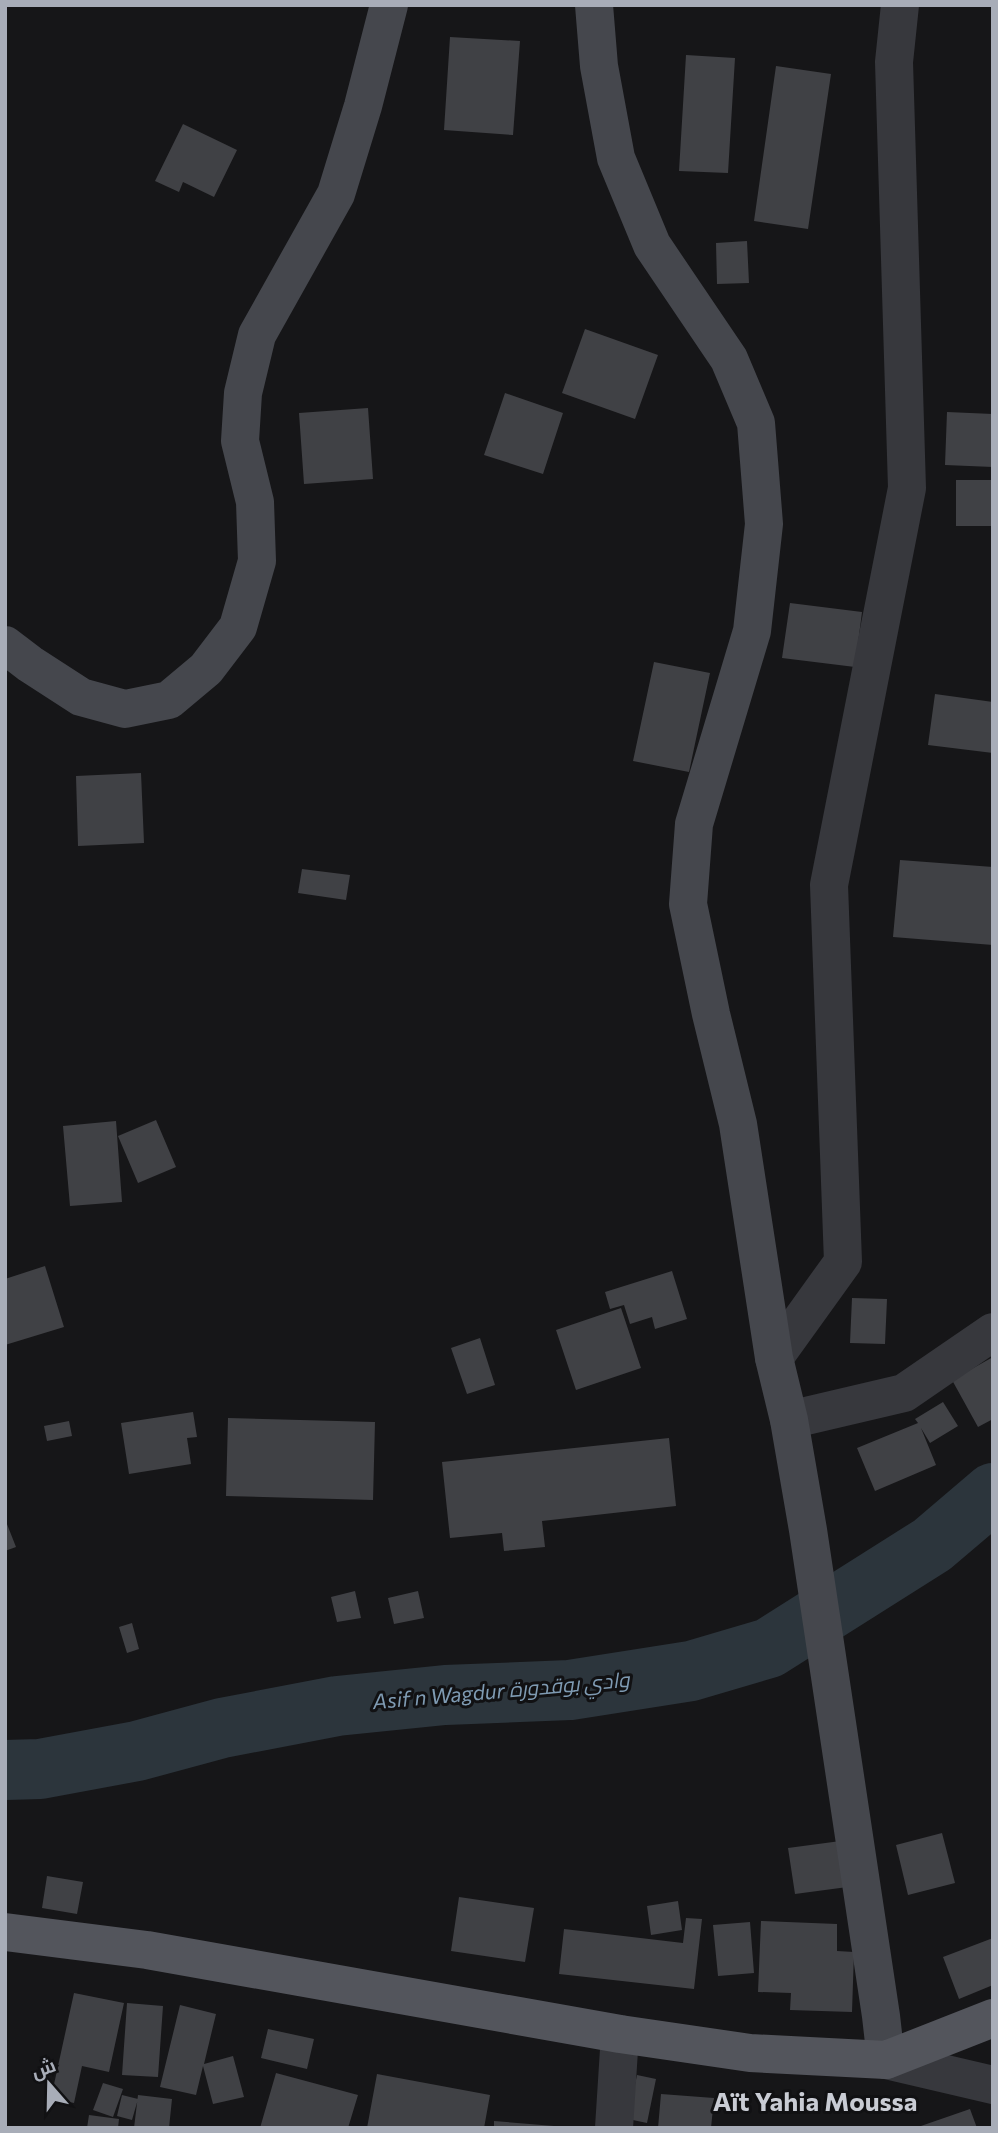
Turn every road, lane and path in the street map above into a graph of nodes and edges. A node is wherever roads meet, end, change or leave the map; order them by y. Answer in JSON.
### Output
{"nodes":[{"id":1,"x":389,"y":5,"type":"edge"},
{"id":2,"x":594,"y":5,"type":"edge"},
{"id":3,"x":901,"y":5,"type":"edge"},
{"id":4,"x":5,"y":645,"type":"edge"},
{"id":5,"x":993,"y":1332,"type":"edge"},
{"id":6,"x":774,"y":1358,"type":"junction"},
{"id":7,"x":789,"y":1420,"type":"junction"},
{"id":8,"x":5,"y":1932,"type":"edge"},
{"id":9,"x":993,"y":2018,"type":"edge"},
{"id":10,"x":620,"y":2034,"type":"junction"},
{"id":11,"x":886,"y":2060,"type":"junction"},
{"id":12,"x":993,"y":2085,"type":"edge"},
{"id":13,"x":614,"y":2128,"type":"edge"}],
"edges":[{"from":1,"to":4,"type":"main road"},
{"from":2,"to":6,"type":"main road"},
{"from":3,"to":6,"type":"street"},
{"from":5,"to":7,"type":"street"},
{"from":6,"to":7,"type":"main road"},
{"from":7,"to":11,"type":"main road"},
{"from":8,"to":10,"type":"main road"},
{"from":9,"to":11,"type":"main road"},
{"from":10,"to":11,"type":"main road"},
{"from":10,"to":13,"type":"street"},
{"from":11,"to":12,"type":"street"}]}
